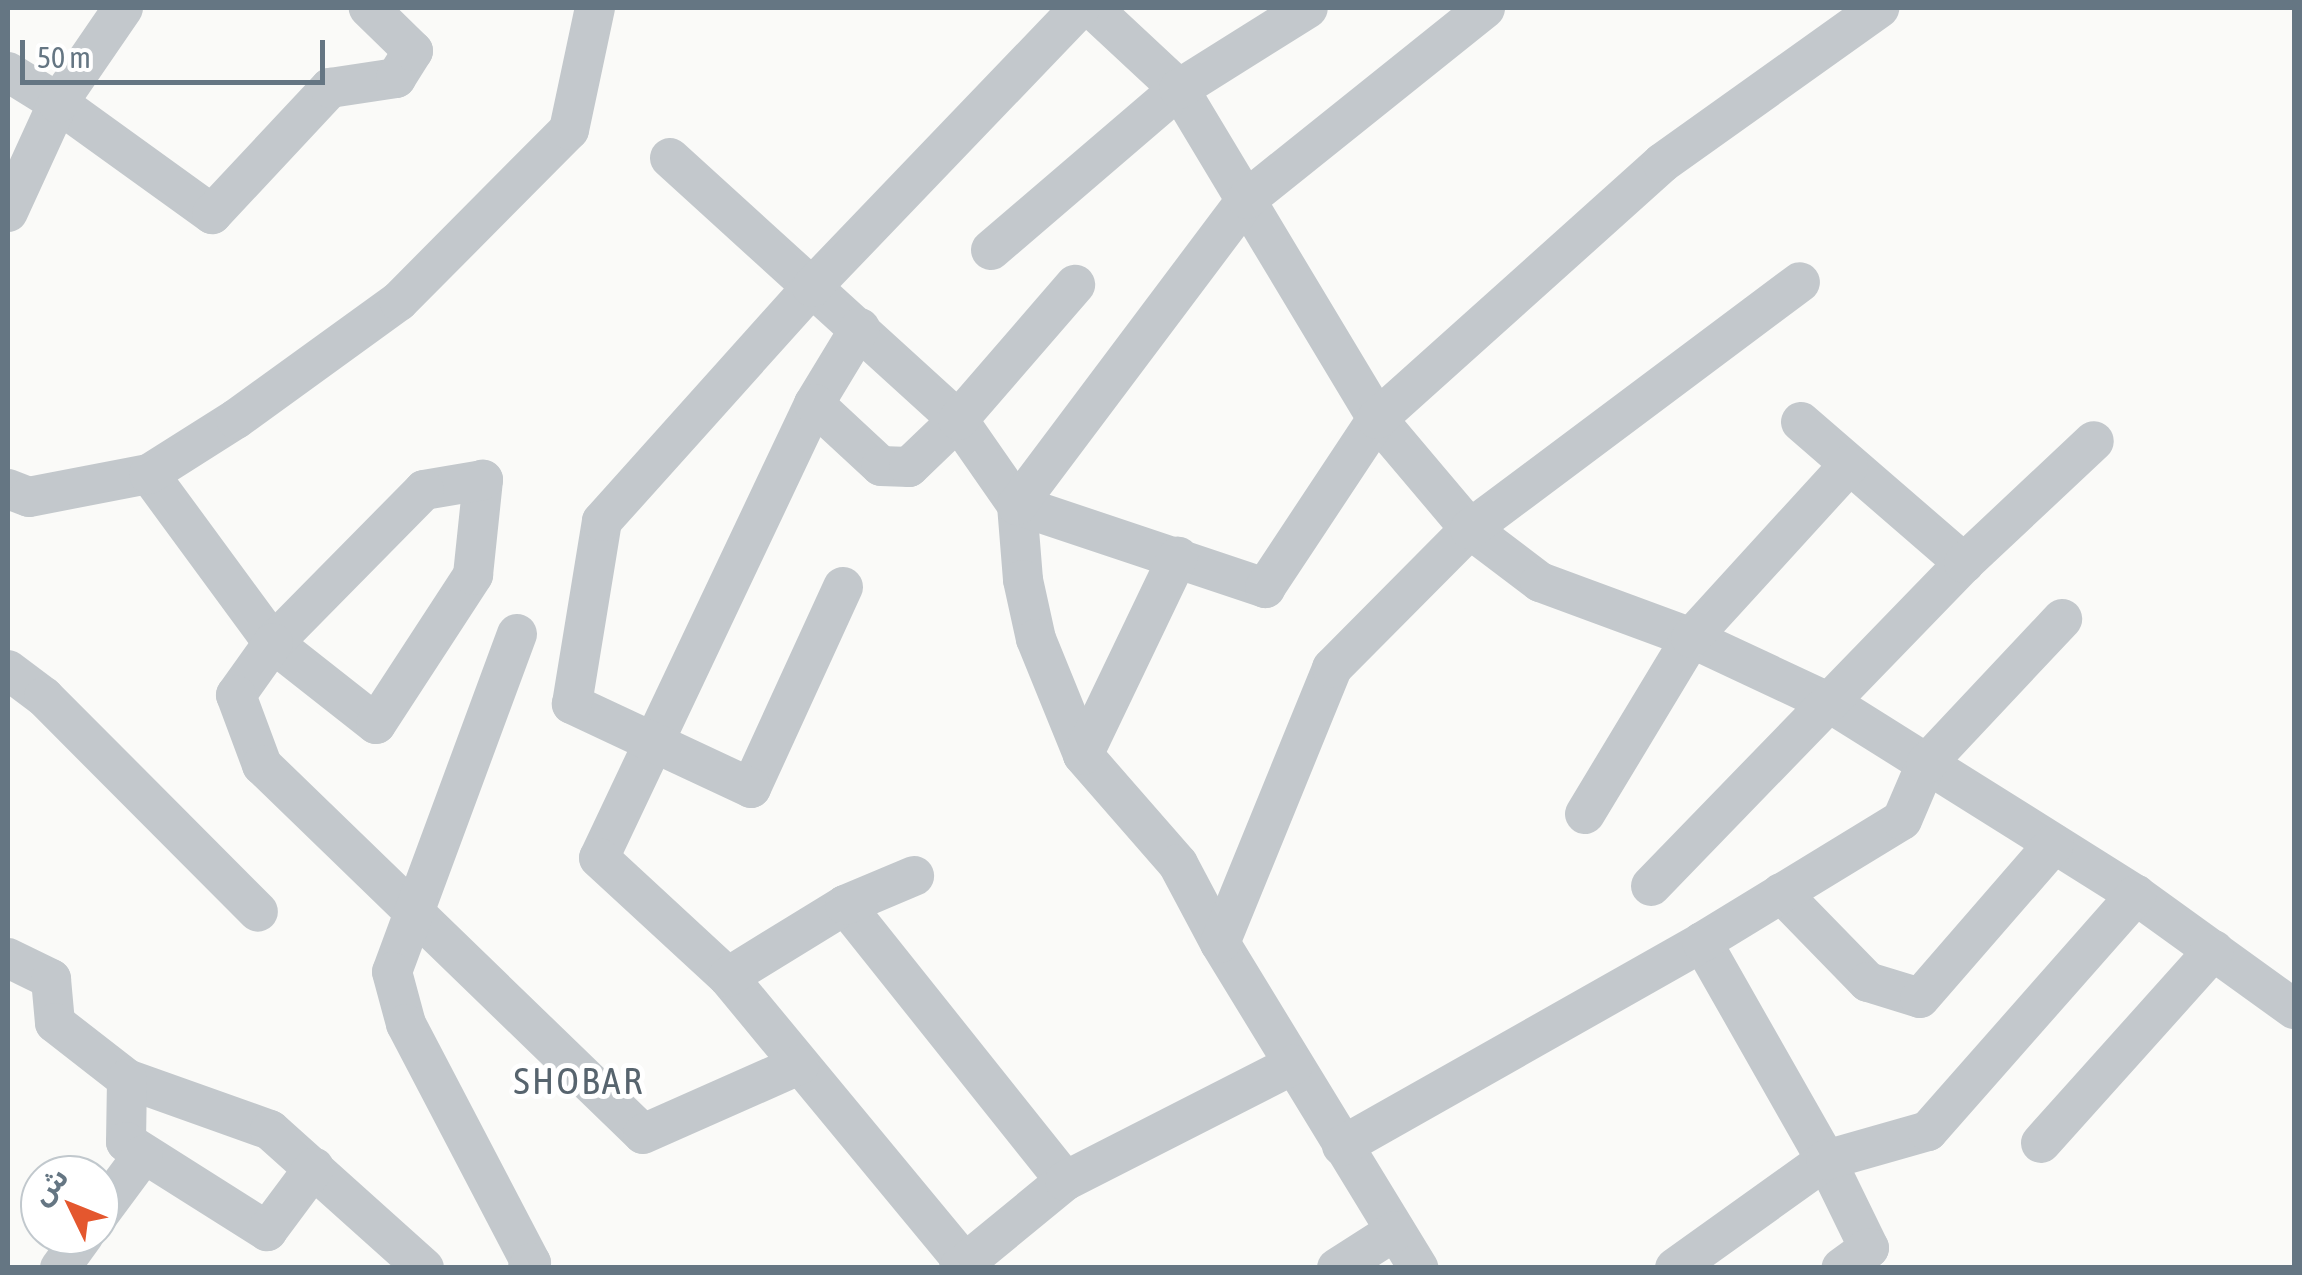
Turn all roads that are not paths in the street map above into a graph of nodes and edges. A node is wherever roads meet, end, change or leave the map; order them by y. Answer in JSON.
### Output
{"nodes":[{"id":1,"x":123,"y":8,"type":"edge"},
{"id":2,"x":369,"y":8,"type":"edge"},
{"id":3,"x":594,"y":8,"type":"edge"},
{"id":4,"x":1080,"y":8,"type":"edge"},
{"id":5,"x":1092,"y":8,"type":"edge"},
{"id":6,"x":1308,"y":8,"type":"edge"},
{"id":7,"x":1485,"y":8,"type":"edge"},
{"id":8,"x":1879,"y":8,"type":"edge"},
{"id":9,"x":8,"y":72,"type":"edge"},
{"id":10,"x":1180,"y":89,"type":"junction"},
{"id":11,"x":58,"y":103,"type":"junction"},
{"id":12,"x":670,"y":158,"type":"dead end"},
{"id":13,"x":1247,"y":199,"type":"junction"},
{"id":14,"x":8,"y":212,"type":"edge"},
{"id":15,"x":991,"y":250,"type":"dead end"},
{"id":16,"x":1800,"y":282,"type":"dead end"},
{"id":17,"x":1075,"y":285,"type":"dead end"},
{"id":18,"x":812,"y":287,"type":"junction"},
{"id":19,"x":860,"y":328,"type":"junction"},
{"id":20,"x":814,"y":404,"type":"junction"},
{"id":21,"x":1376,"y":419,"type":"junction"},
{"id":22,"x":958,"y":420,"type":"junction"},
{"id":23,"x":1801,"y":422,"type":"dead end"},
{"id":24,"x":2094,"y":441,"type":"dead end"},
{"id":25,"x":1848,"y":466,"type":"junction"},
{"id":26,"x":148,"y":474,"type":"junction"},
{"id":27,"x":8,"y":489,"type":"edge"},
{"id":28,"x":1017,"y":505,"type":"junction"},
{"id":29,"x":1470,"y":528,"type":"junction"},
{"id":30,"x":1178,"y":556,"type":"junction"},
{"id":31,"x":1964,"y":563,"type":"junction"},
{"id":32,"x":843,"y":587,"type":"dead end"},
{"id":33,"x":2062,"y":618,"type":"dead end"},
{"id":34,"x":517,"y":634,"type":"dead end"},
{"id":35,"x":1691,"y":638,"type":"junction"},
{"id":36,"x":273,"y":643,"type":"junction"},
{"id":37,"x":8,"y":670,"type":"edge"},
{"id":38,"x":1830,"y":703,"type":"junction"},
{"id":39,"x":656,"y":743,"type":"junction"},
{"id":40,"x":1083,"y":755,"type":"junction"},
{"id":41,"x":1926,"y":764,"type":"junction"},
{"id":42,"x":1585,"y":814,"type":"dead end"},
{"id":43,"x":2054,"y":844,"type":"junction"},
{"id":44,"x":914,"y":876,"type":"dead end"},
{"id":45,"x":1651,"y":886,"type":"dead end"},
{"id":46,"x":1781,"y":894,"type":"junction"},
{"id":47,"x":2136,"y":895,"type":"junction"},
{"id":48,"x":846,"y":905,"type":"junction"},
{"id":49,"x":414,"y":910,"type":"junction"},
{"id":50,"x":258,"y":912,"type":"dead end"},
{"id":51,"x":1702,"y":942,"type":"junction"},
{"id":52,"x":1220,"y":943,"type":"junction"},
{"id":53,"x":2214,"y":950,"type":"junction"},
{"id":54,"x":8,"y":958,"type":"edge"},
{"id":55,"x":728,"y":978,"type":"junction"},
{"id":56,"x":2294,"y":1008,"type":"edge"},
{"id":57,"x":1293,"y":1064,"type":"junction"},
{"id":58,"x":799,"y":1066,"type":"junction"},
{"id":59,"x":127,"y":1079,"type":"junction"},
{"id":60,"x":2041,"y":1144,"type":"dead end"},
{"id":61,"x":1342,"y":1146,"type":"junction"},
{"id":62,"x":143,"y":1156,"type":"junction"},
{"id":63,"x":1826,"y":1160,"type":"junction"},
{"id":64,"x":314,"y":1168,"type":"junction"},
{"id":65,"x":1065,"y":1181,"type":"junction"},
{"id":66,"x":120,"y":1186,"type":"edge"},
{"id":67,"x":1395,"y":1231,"type":"junction"},
{"id":68,"x":961,"y":1265,"type":"edge"},
{"id":69,"x":424,"y":1268,"type":"edge"},
{"id":70,"x":528,"y":1268,"type":"edge"},
{"id":71,"x":1336,"y":1268,"type":"edge"},
{"id":72,"x":1418,"y":1268,"type":"edge"},
{"id":73,"x":1675,"y":1268,"type":"edge"},
{"id":74,"x":1841,"y":1268,"type":"edge"}],
"edges":[{"from":1,"to":11,"type":"street"},
{"from":2,"to":11,"type":"street"},
{"from":3,"to":26,"type":"street"},
{"from":4,"to":18,"type":"street"},
{"from":5,"to":10,"type":"street"},
{"from":6,"to":10,"type":"street"},
{"from":7,"to":13,"type":"street"},
{"from":8,"to":21,"type":"street"},
{"from":9,"to":11,"type":"street"},
{"from":10,"to":13,"type":"street"},
{"from":10,"to":15,"type":"street"},
{"from":11,"to":14,"type":"street"},
{"from":12,"to":18,"type":"street"},
{"from":13,"to":21,"type":"street"},
{"from":13,"to":28,"type":"street"},
{"from":16,"to":29,"type":"street"},
{"from":17,"to":22,"type":"street"},
{"from":18,"to":19,"type":"street"},
{"from":18,"to":39,"type":"street"},
{"from":19,"to":20,"type":"street"},
{"from":19,"to":22,"type":"street"},
{"from":20,"to":22,"type":"street"},
{"from":20,"to":39,"type":"street"},
{"from":21,"to":29,"type":"street"},
{"from":21,"to":30,"type":"street"},
{"from":22,"to":28,"type":"street"},
{"from":23,"to":25,"type":"street"},
{"from":24,"to":31,"type":"street"},
{"from":25,"to":31,"type":"street"},
{"from":25,"to":35,"type":"street"},
{"from":26,"to":27,"type":"street"},
{"from":26,"to":36,"type":"street"},
{"from":28,"to":30,"type":"street"},
{"from":28,"to":40,"type":"street"},
{"from":29,"to":35,"type":"street"},
{"from":29,"to":52,"type":"street"},
{"from":30,"to":40,"type":"street"},
{"from":31,"to":38,"type":"street"},
{"from":32,"to":39,"type":"street"},
{"from":33,"to":41,"type":"street"},
{"from":34,"to":49,"type":"street"},
{"from":35,"to":38,"type":"street"},
{"from":35,"to":42,"type":"street"},
{"from":36,"to":36,"type":"street"},
{"from":36,"to":49,"type":"street"},
{"from":37,"to":50,"type":"street"},
{"from":38,"to":41,"type":"street"},
{"from":38,"to":45,"type":"street"},
{"from":39,"to":55,"type":"street"},
{"from":40,"to":52,"type":"street"},
{"from":41,"to":43,"type":"street"},
{"from":41,"to":46,"type":"street"},
{"from":43,"to":46,"type":"street"},
{"from":43,"to":47,"type":"street"},
{"from":44,"to":48,"type":"street"},
{"from":46,"to":51,"type":"street"},
{"from":47,"to":53,"type":"street"},
{"from":47,"to":63,"type":"street"},
{"from":48,"to":55,"type":"street"},
{"from":48,"to":65,"type":"street"},
{"from":49,"to":58,"type":"street"},
{"from":49,"to":70,"type":"street"},
{"from":51,"to":61,"type":"street"},
{"from":51,"to":63,"type":"street"},
{"from":52,"to":57,"type":"street"},
{"from":53,"to":56,"type":"street"},
{"from":53,"to":60,"type":"street"},
{"from":54,"to":59,"type":"street"},
{"from":55,"to":58,"type":"street"},
{"from":57,"to":61,"type":"street"},
{"from":57,"to":65,"type":"street"},
{"from":58,"to":68,"type":"street"},
{"from":59,"to":62,"type":"street"},
{"from":59,"to":64,"type":"street"},
{"from":61,"to":67,"type":"street"},
{"from":62,"to":64,"type":"street"},
{"from":62,"to":66,"type":"street"},
{"from":63,"to":73,"type":"street"},
{"from":63,"to":74,"type":"street"},
{"from":64,"to":69,"type":"street"},
{"from":65,"to":68,"type":"street"},
{"from":67,"to":71,"type":"street"},
{"from":67,"to":72,"type":"street"}]}
